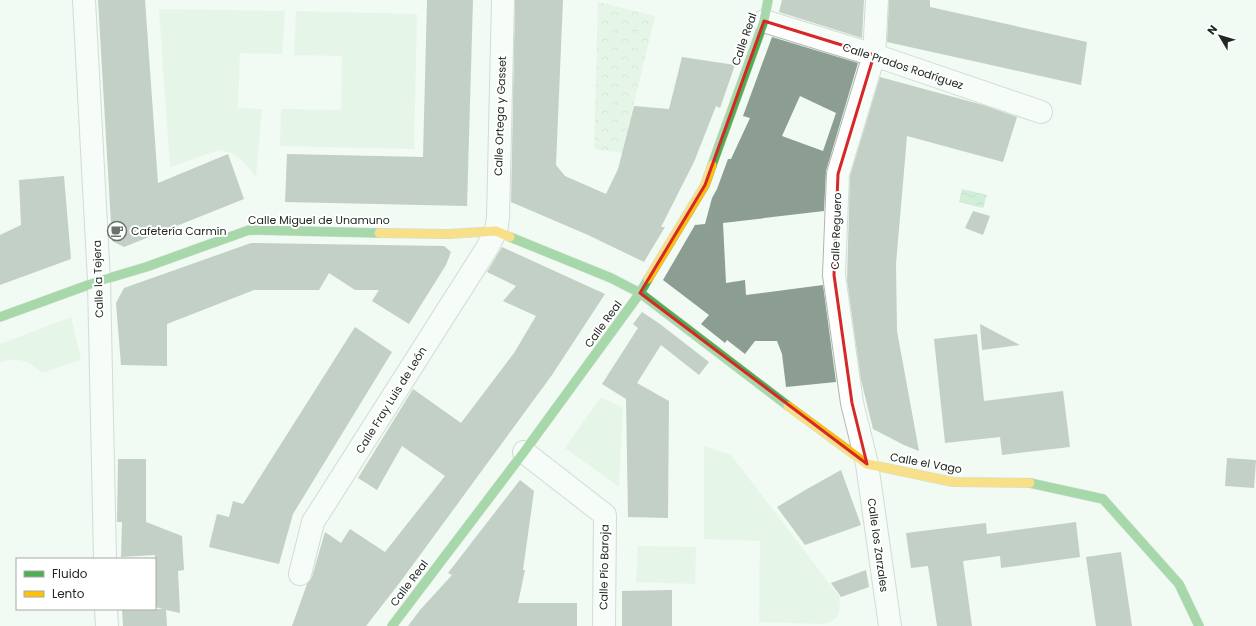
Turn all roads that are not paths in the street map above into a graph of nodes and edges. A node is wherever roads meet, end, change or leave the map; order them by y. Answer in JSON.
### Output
{"nodes":[{"id":1,"x":84,"y":0,"type":"edge"},
{"id":2,"x":503,"y":0,"type":"edge"},
{"id":3,"x":768,"y":0,"type":"edge"},
{"id":4,"x":877,"y":0,"type":"edge"},
{"id":5,"x":764,"y":21,"type":"junction"},
{"id":6,"x":874,"y":55,"type":"junction"},
{"id":7,"x":1041,"y":112,"type":"dead end"},
{"id":8,"x":496,"y":231,"type":"junction"},
{"id":9,"x":99,"y":281,"type":"junction"},
{"id":10,"x":640,"y":293,"type":"junction"},
{"id":11,"x":0,"y":317,"type":"edge"},
{"id":12,"x":524,"y":452,"type":"junction"},
{"id":13,"x":867,"y":464,"type":"junction"},
{"id":14,"x":105,"y":558,"type":"edge"},
{"id":15,"x":300,"y":574,"type":"dead end"},
{"id":16,"x":106,"y":610,"type":"edge"},
{"id":17,"x":108,"y":626,"type":"edge"},
{"id":18,"x":392,"y":626,"type":"edge"},
{"id":19,"x":604,"y":626,"type":"edge"},
{"id":20,"x":890,"y":626,"type":"edge"},
{"id":21,"x":1199,"y":626,"type":"edge"}],
"edges":[{"from":1,"to":9,"type":"street","name":"Calle la Tejera"},
{"from":2,"to":8,"type":"street","name":"Calle Ortega y Gasset"},
{"from":3,"to":5,"type":"street","name":"Calle Real"},
{"from":4,"to":6,"type":"street","name":"Calle Reguero"},
{"from":5,"to":6,"type":"street","name":"Calle Prados Rodríguez"},
{"from":5,"to":10,"type":"street","name":"Calle Real"},
{"from":6,"to":7,"type":"street","name":"Calle Prados Rodríguez"},
{"from":6,"to":13,"type":"street","name":"Calle Reguero"},
{"from":8,"to":9,"type":"street","name":"Calle Miguel de Unamuno"},
{"from":8,"to":10,"type":"street","name":"Calle Miguel de Unamuno"},
{"from":8,"to":15,"type":"street","name":"Calle Fray Luis de León"},
{"from":9,"to":11,"type":"street","name":"Calle Miguel de Unamuno"},
{"from":9,"to":14,"type":"street","name":"Calle la Tejera"},
{"from":10,"to":12,"type":"street","name":"Calle Real"},
{"from":10,"to":13,"type":"street","name":"Calle el Vago"},
{"from":12,"to":18,"type":"street","name":"Calle Real"},
{"from":12,"to":19,"type":"street","name":"Calle Pío Baroja"},
{"from":13,"to":20,"type":"street","name":"Calle los Zarzales"},
{"from":13,"to":21,"type":"street","name":"Calle el Vago"},
{"from":16,"to":17,"type":"street"}]}
